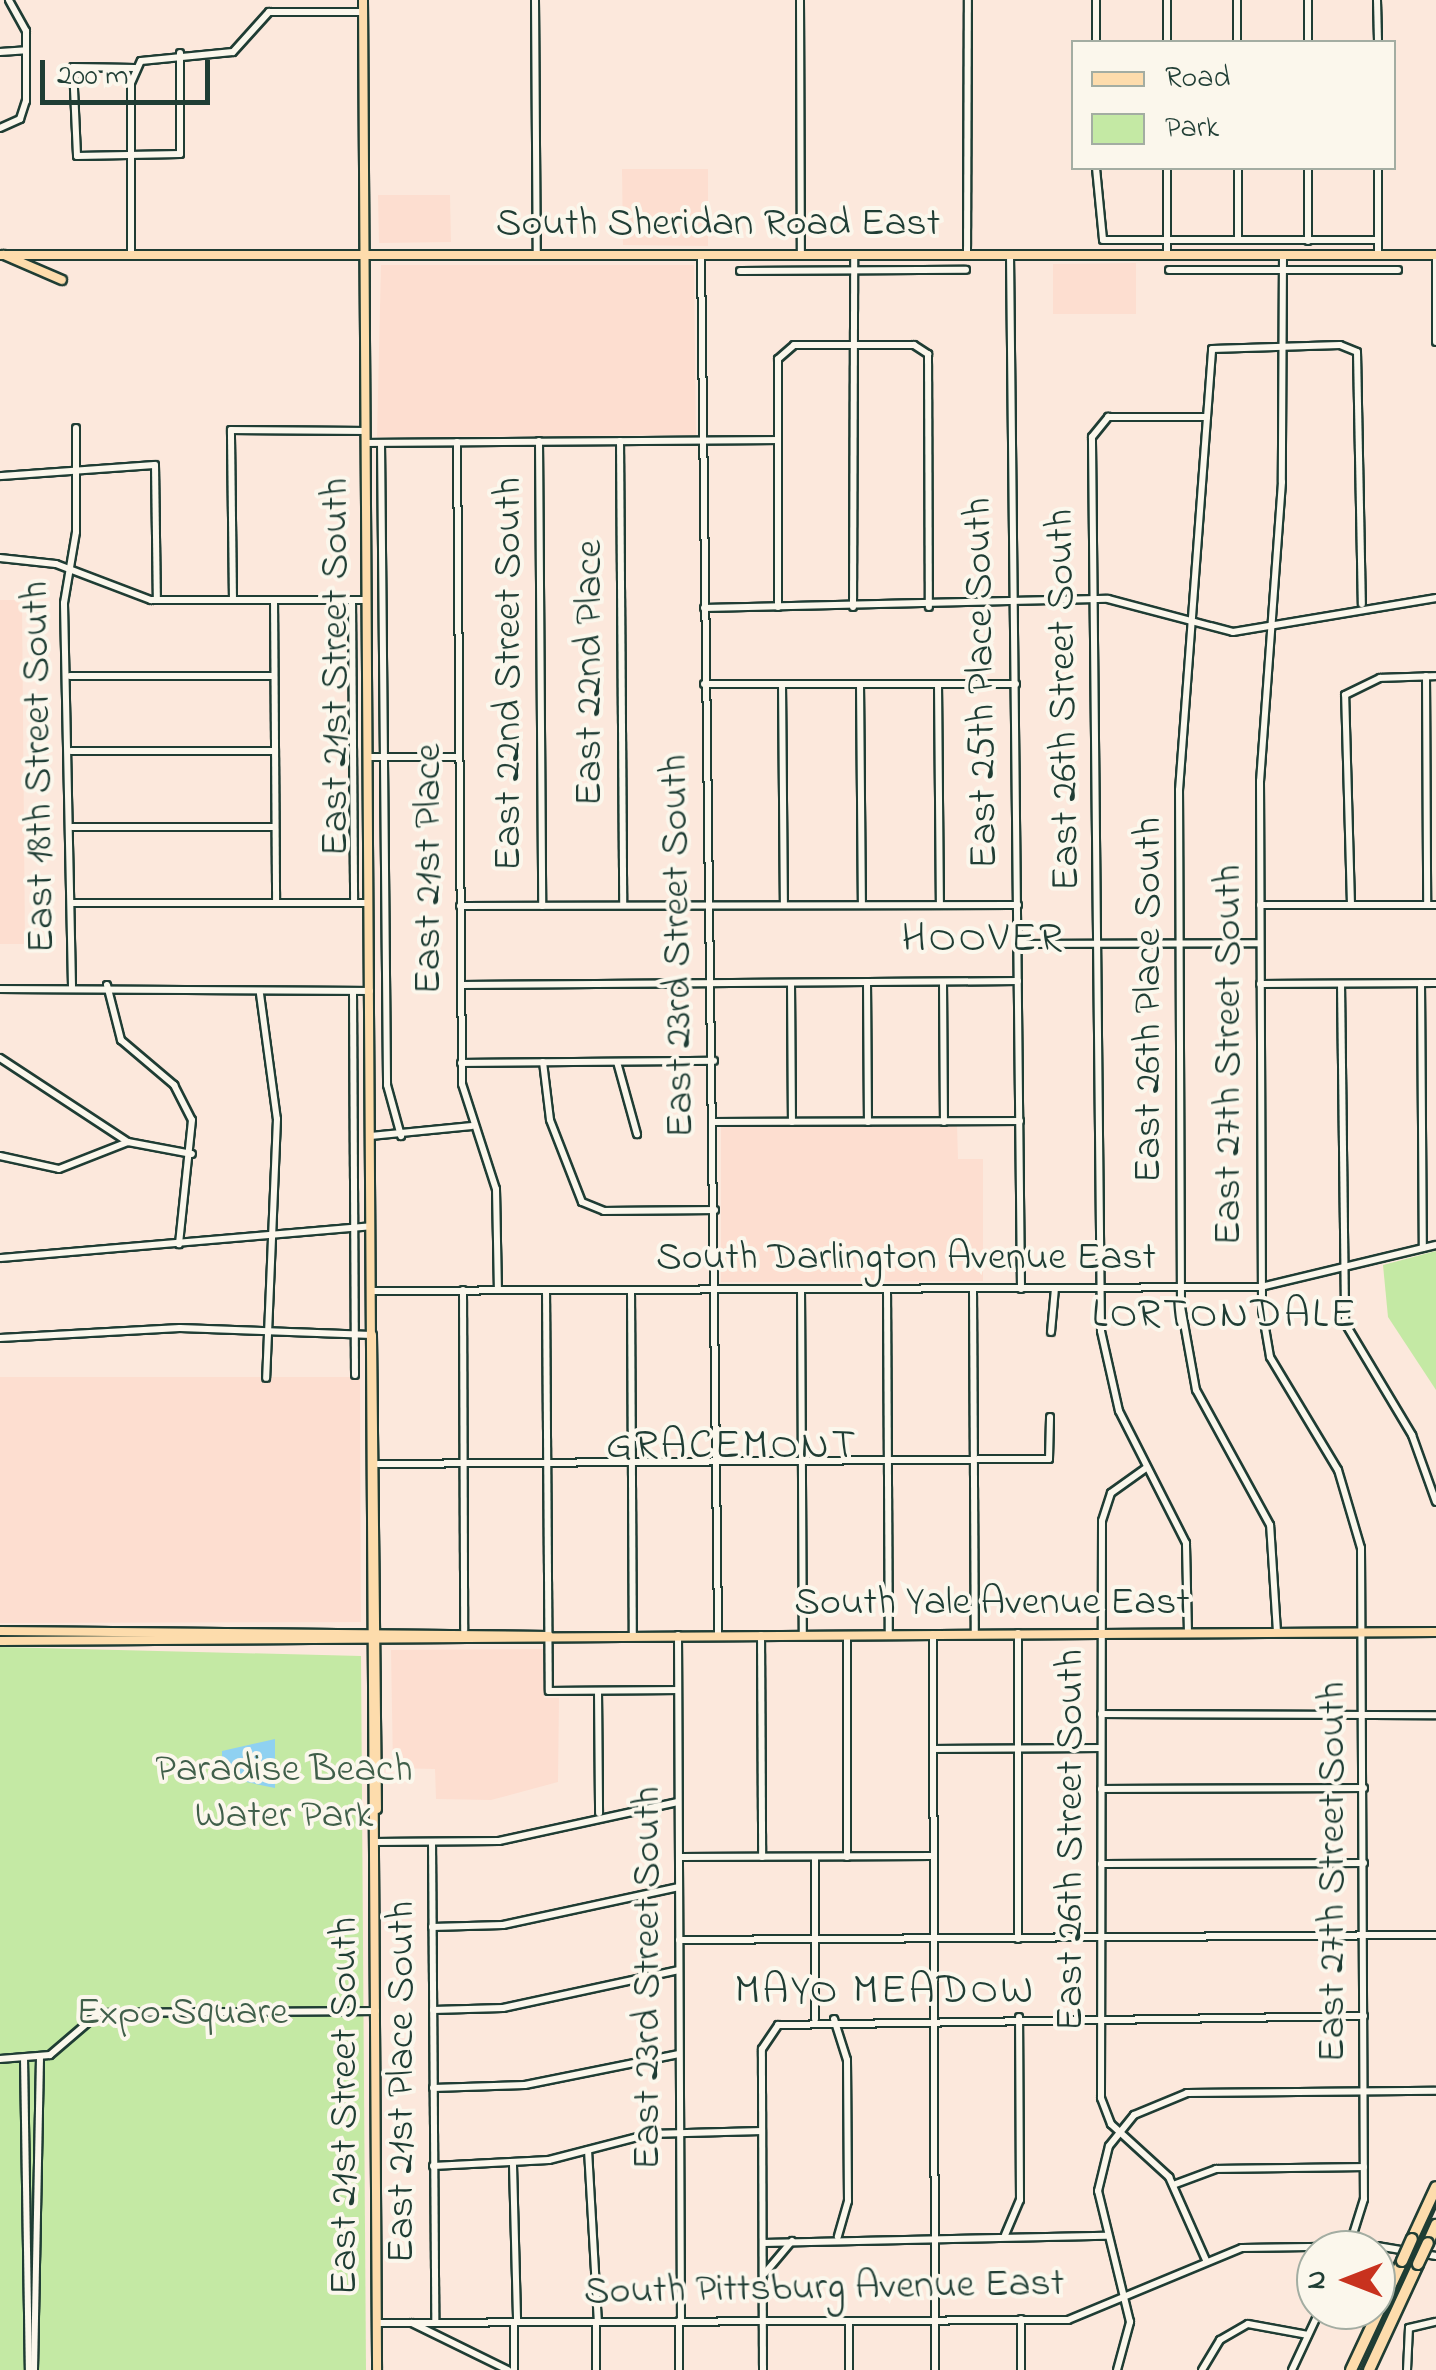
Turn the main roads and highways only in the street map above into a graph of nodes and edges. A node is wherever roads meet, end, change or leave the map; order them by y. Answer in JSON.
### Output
{"nodes":[{"id":1,"x":363,"y":0,"type":"edge"},
{"id":2,"x":2,"y":255,"type":"edge"},
{"id":3,"x":364,"y":255,"type":"junction"},
{"id":4,"x":1436,"y":255,"type":"edge"},
{"id":5,"x":62,"y":280,"type":"dead end"},
{"id":6,"x":373,"y":1383,"type":"junction"},
{"id":7,"x":378,"y":1464,"type":"junction"},
{"id":8,"x":369,"y":1469,"type":"junction"},
{"id":9,"x":0,"y":1630,"type":"edge"},
{"id":10,"x":30,"y":1631,"type":"junction"},
{"id":11,"x":88,"y":1631,"type":"junction"},
{"id":12,"x":165,"y":1631,"type":"junction"},
{"id":13,"x":1436,"y":1632,"type":"edge"},
{"id":14,"x":549,"y":1636,"type":"junction"},
{"id":15,"x":375,"y":1637,"type":"junction"},
{"id":16,"x":30,"y":1641,"type":"junction"},
{"id":17,"x":88,"y":1641,"type":"junction"},
{"id":18,"x":0,"y":1642,"type":"edge"},
{"id":19,"x":165,"y":1642,"type":"junction"},
{"id":20,"x":1436,"y":2187,"type":"edge"},
{"id":21,"x":1436,"y":2225,"type":"edge"},
{"id":22,"x":377,"y":2370,"type":"edge"},
{"id":23,"x":1351,"y":2370,"type":"edge"},
{"id":24,"x":1369,"y":2370,"type":"edge"}],
"edges":[{"from":1,"to":3,"type":"main road","name":"East 21st Street South"},
{"from":2,"to":3,"type":"main road","name":"South Sheridan Road East"},
{"from":2,"to":5,"type":"main road"},
{"from":3,"to":4,"type":"main road","name":"South Sheridan Road East"},
{"from":3,"to":6,"type":"main road","name":"East 21st Street South"},
{"from":6,"to":7,"type":"main road","name":"East 21st Street South"},
{"from":6,"to":8,"type":"main road","name":"East 21st Street South"},
{"from":7,"to":8,"type":"main road"},
{"from":7,"to":15,"type":"main road","name":"East 21st Street South"},
{"from":8,"to":15,"type":"main road","name":"East 21st Street South"},
{"from":9,"to":10,"type":"main road","name":"South Yale Avenue East"},
{"from":10,"to":11,"type":"main road","name":"South Yale Avenue East"},
{"from":10,"to":16,"type":"main road"},
{"from":11,"to":12,"type":"main road","name":"South Yale Avenue East"},
{"from":11,"to":17,"type":"main road"},
{"from":12,"to":15,"type":"main road","name":"South Yale Avenue East"},
{"from":12,"to":19,"type":"main road"},
{"from":13,"to":14,"type":"main road","name":"South Yale Avenue East"},
{"from":14,"to":15,"type":"main road","name":"South Yale Avenue East"},
{"from":14,"to":15,"type":"main road","name":"South Yale Avenue East"},
{"from":15,"to":19,"type":"main road","name":"South Yale Avenue East"},
{"from":15,"to":22,"type":"main road","name":"East 21st Street South"},
{"from":16,"to":17,"type":"main road","name":"South Yale Avenue East"},
{"from":16,"to":18,"type":"main road","name":"South Yale Avenue East"},
{"from":17,"to":19,"type":"main road","name":"South Yale Avenue East"},
{"from":20,"to":23,"type":"highway","bridge":true},
{"from":21,"to":24,"type":"highway","bridge":true}]}
